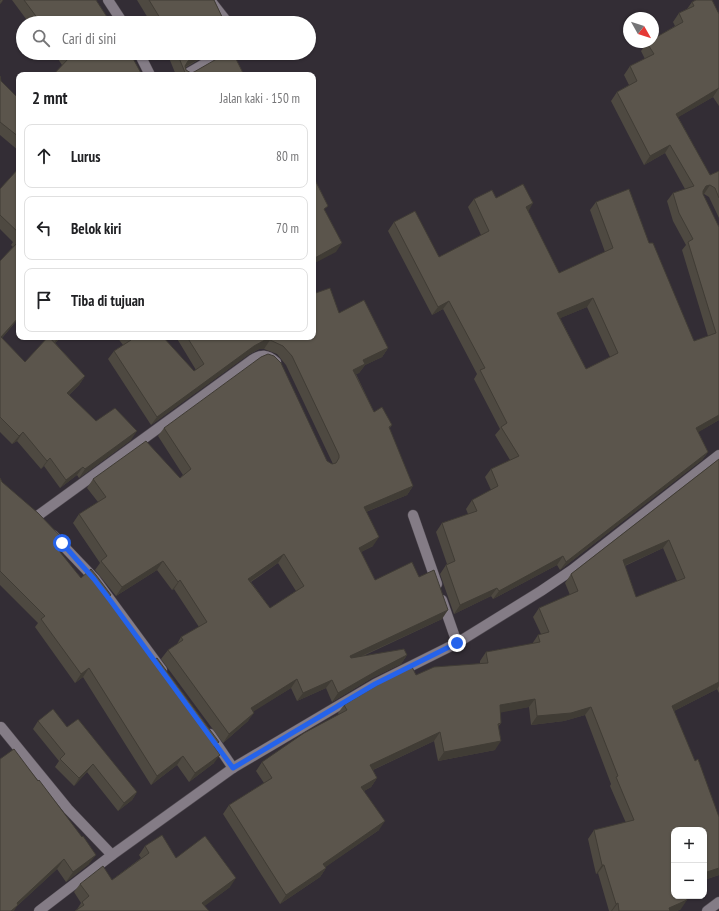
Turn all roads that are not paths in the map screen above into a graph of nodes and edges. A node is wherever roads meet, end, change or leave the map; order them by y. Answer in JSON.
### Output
{"nodes":[{"id":1,"x":108,"y":0,"type":"edge"},
{"id":2,"x":210,"y":0,"type":"edge"},
{"id":3,"x":118,"y":16,"type":"edge"},
{"id":4,"x":223,"y":16,"type":"edge"},
{"id":5,"x":142,"y":60,"type":"edge"},
{"id":6,"x":211,"y":60,"type":"edge"},
{"id":7,"x":148,"y":72,"type":"edge"},
{"id":8,"x":190,"y":72,"type":"edge"},
{"id":9,"x":280,"y":368,"type":"edge"},
{"id":10,"x":719,"y":455,"type":"edge"},
{"id":11,"x":413,"y":515,"type":"dead end"},
{"id":12,"x":457,"y":643,"type":"junction"},
{"id":13,"x":169,"y":678,"type":"edge"},
{"id":14,"x":1,"y":727,"type":"edge"},
{"id":15,"x":206,"y":729,"type":"edge"},
{"id":16,"x":233,"y":768,"type":"junction"},
{"id":17,"x":112,"y":855,"type":"junction"},
{"id":18,"x":719,"y":902,"type":"edge"},
{"id":19,"x":39,"y":911,"type":"edge"},
{"id":20,"x":707,"y":911,"type":"edge"}],
"edges":[{"from":1,"to":3,"type":"street"},
{"from":2,"to":4,"type":"street"},
{"from":5,"to":7,"type":"street"},
{"from":6,"to":8,"type":"street"},
{"from":9,"to":13,"type":"street"},
{"from":10,"to":12,"type":"street"},
{"from":11,"to":12,"type":"street"},
{"from":12,"to":16,"type":"street"},
{"from":14,"to":17,"type":"street"},
{"from":15,"to":16,"type":"street"},
{"from":16,"to":17,"type":"street"},
{"from":17,"to":19,"type":"street"},
{"from":18,"to":20,"type":"street"}]}
